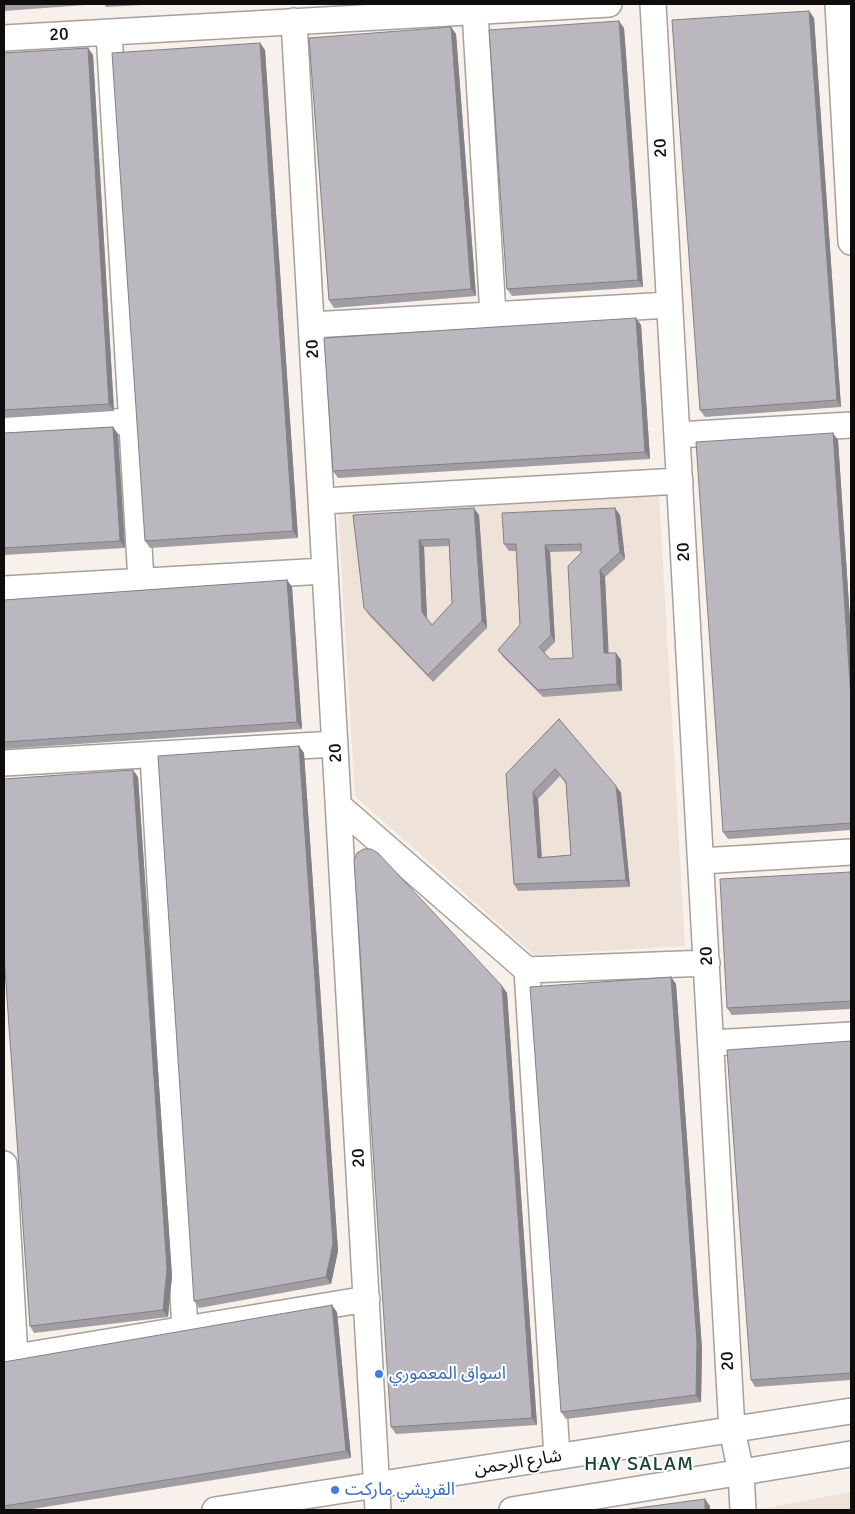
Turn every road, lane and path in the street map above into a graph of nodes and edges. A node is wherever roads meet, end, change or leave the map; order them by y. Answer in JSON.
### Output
{"nodes":[{"id":1,"x":609,"y":4,"type":"edge"},
{"id":2,"x":653,"y":4,"type":"edge"},
{"id":3,"x":838,"y":4,"type":"edge"},
{"id":4,"x":476,"y":11,"type":"junction"},
{"id":5,"x":294,"y":21,"type":"junction"},
{"id":6,"x":109,"y":32,"type":"junction"},
{"id":7,"x":4,"y":38,"type":"edge"},
{"id":8,"x":849,"y":164,"type":"edge"},
{"id":9,"x":851,"y":242,"type":"edge"},
{"id":10,"x":670,"y":305,"type":"junction"},
{"id":11,"x":493,"y":315,"type":"junction"},
{"id":12,"x":311,"y":325,"type":"junction"},
{"id":13,"x":131,"y":421,"type":"junction"},
{"id":14,"x":851,"y":425,"type":"edge"},
{"id":15,"x":4,"y":428,"type":"edge"},
{"id":16,"x":677,"y":435,"type":"junction"},
{"id":17,"x":680,"y":481,"type":"junction"},
{"id":18,"x":322,"y":501,"type":"junction"},
{"id":19,"x":326,"y":571,"type":"junction"},
{"id":20,"x":140,"y":581,"type":"junction"},
{"id":21,"x":4,"y":589,"type":"edge"},
{"id":22,"x":335,"y":744,"type":"junction"},
{"id":23,"x":153,"y":754,"type":"junction"},
{"id":24,"x":4,"y":763,"type":"edge"},
{"id":25,"x":339,"y":806,"type":"junction"},
{"id":26,"x":851,"y":852,"type":"edge"},
{"id":27,"x":701,"y":861,"type":"junction"},
{"id":28,"x":707,"y":963,"type":"junction"},
{"id":29,"x":527,"y":970,"type":"junction"},
{"id":30,"x":851,"y":1036,"type":"edge"},
{"id":31,"x":712,"y":1043,"type":"junction"},
{"id":32,"x":4,"y":1164,"type":"edge"},
{"id":33,"x":367,"y":1299,"type":"junction"},
{"id":34,"x":185,"y":1330,"type":"junction"},
{"id":35,"x":9,"y":1358,"type":"edge"},
{"id":36,"x":851,"y":1411,"type":"edge"},
{"id":37,"x":732,"y":1430,"type":"junction"},
{"id":38,"x":851,"y":1454,"type":"edge"},
{"id":39,"x":557,"y":1457,"type":"junction"},
{"id":40,"x":741,"y":1472,"type":"junction"},
{"id":41,"x":375,"y":1485,"type":"junction"},
{"id":42,"x":560,"y":1506,"type":"edge"},
{"id":43,"x":215,"y":1510,"type":"edge"},
{"id":44,"x":378,"y":1510,"type":"edge"},
{"id":45,"x":512,"y":1510,"type":"edge"},
{"id":46,"x":743,"y":1510,"type":"edge"}],
"edges":[{"from":1,"to":4,"type":"street","name":"20"},
{"from":2,"to":10,"type":"street","name":"20"},
{"from":3,"to":8,"type":"street"},
{"from":4,"to":5,"type":"street","name":"20"},
{"from":4,"to":11,"type":"street"},
{"from":5,"to":6,"type":"street","name":"20"},
{"from":5,"to":12,"type":"street","name":"20"},
{"from":6,"to":7,"type":"street","name":"20"},
{"from":6,"to":13,"type":"street"},
{"from":8,"to":9,"type":"street"},
{"from":10,"to":11,"type":"street"},
{"from":10,"to":16,"type":"street","name":"20"},
{"from":11,"to":12,"type":"street"},
{"from":12,"to":18,"type":"street","name":"20"},
{"from":13,"to":15,"type":"street"},
{"from":13,"to":20,"type":"street"},
{"from":14,"to":16,"type":"street"},
{"from":16,"to":17,"type":"street","name":"20"},
{"from":17,"to":18,"type":"street"},
{"from":17,"to":27,"type":"street","name":"20"},
{"from":18,"to":19,"type":"street","name":"20"},
{"from":19,"to":20,"type":"street"},
{"from":19,"to":22,"type":"street","name":"20"},
{"from":20,"to":21,"type":"street"},
{"from":22,"to":23,"type":"street"},
{"from":22,"to":25,"type":"street","name":"20"},
{"from":23,"to":24,"type":"street"},
{"from":23,"to":34,"type":"street"},
{"from":25,"to":29,"type":"street"},
{"from":25,"to":33,"type":"street","name":"20"},
{"from":26,"to":27,"type":"street"},
{"from":27,"to":28,"type":"street","name":"20"},
{"from":28,"to":29,"type":"street"},
{"from":28,"to":31,"type":"street","name":"20"},
{"from":29,"to":39,"type":"street"},
{"from":30,"to":31,"type":"street"},
{"from":31,"to":37,"type":"street","name":"20"},
{"from":32,"to":35,"type":"street"},
{"from":33,"to":34,"type":"street"},
{"from":33,"to":41,"type":"street","name":"20"},
{"from":34,"to":35,"type":"street"},
{"from":36,"to":37,"type":"street","name":"شارع الرحمن"},
{"from":37,"to":39,"type":"street","name":"شارع الرحمن"},
{"from":37,"to":40,"type":"street","name":"20"},
{"from":38,"to":40,"type":"street"},
{"from":39,"to":41,"type":"street","name":"شارع الرحمن"},
{"from":40,"to":42,"type":"street"},
{"from":40,"to":46,"type":"street"},
{"from":41,"to":43,"type":"street","name":"شارع الرحمن"},
{"from":41,"to":44,"type":"street","name":"20"},
{"from":42,"to":45,"type":"street"}]}
